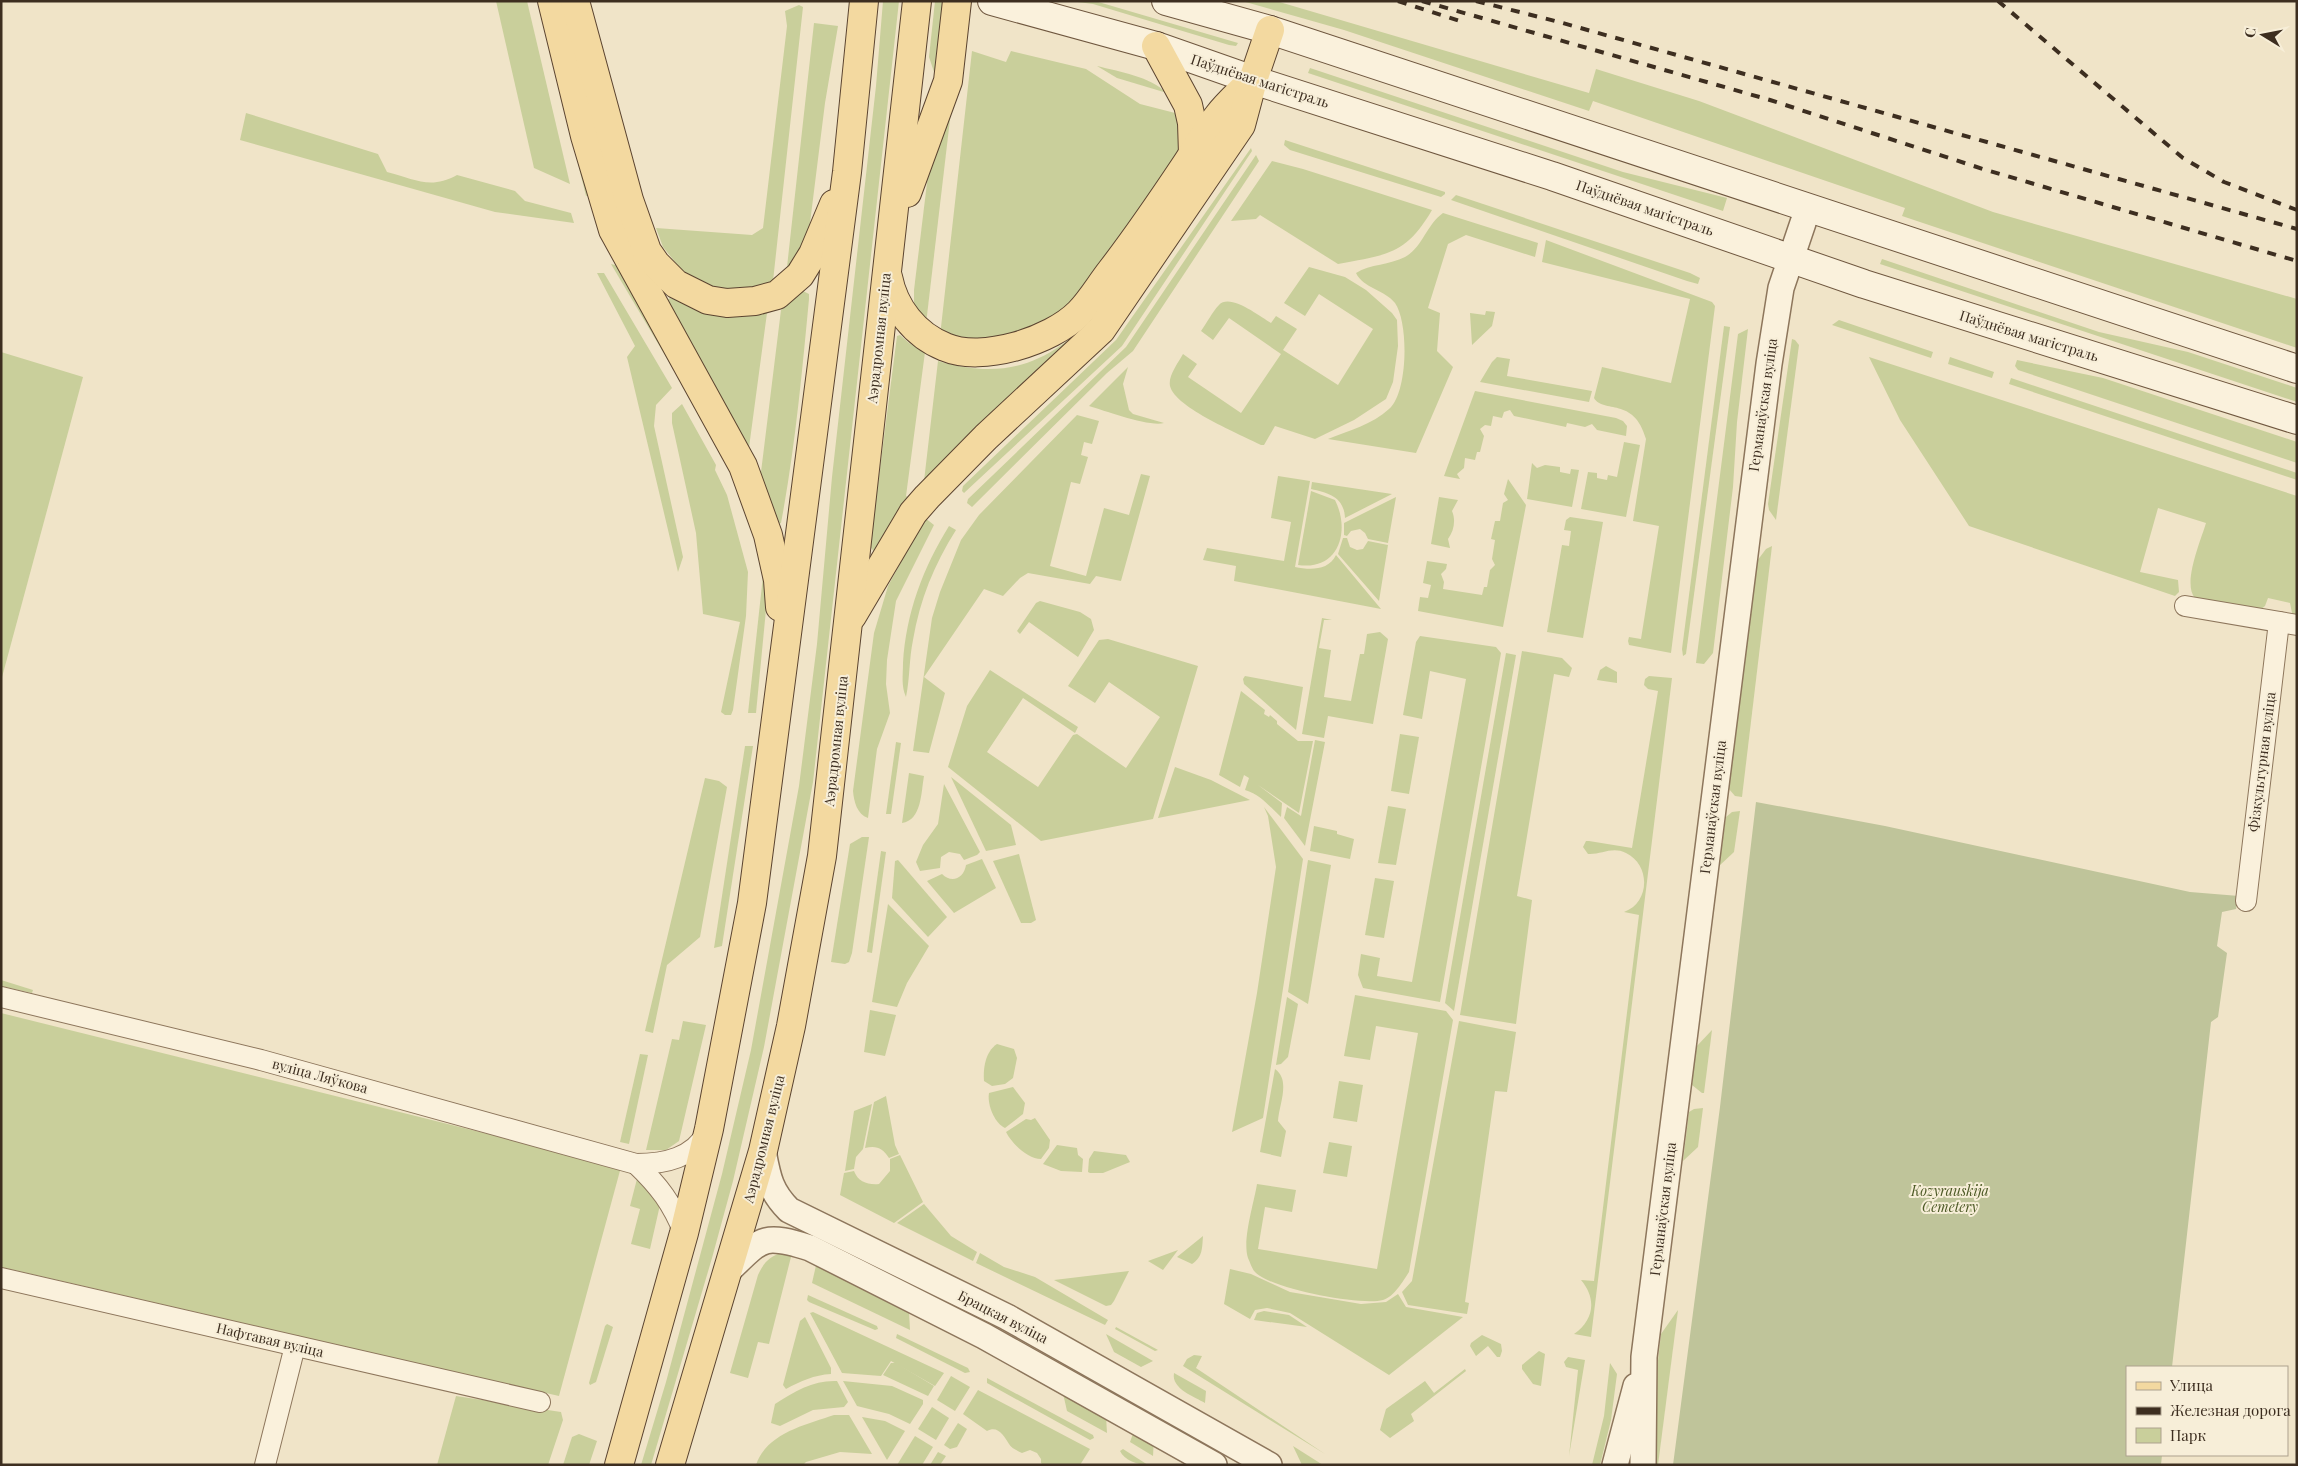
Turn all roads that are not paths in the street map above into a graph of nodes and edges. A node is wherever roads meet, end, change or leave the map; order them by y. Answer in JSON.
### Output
{"nodes":[{"id":1,"x":552,"y":1,"type":"edge"},
{"id":2,"x":864,"y":1,"type":"edge"},
{"id":3,"x":918,"y":1,"type":"edge"},
{"id":4,"x":957,"y":1,"type":"edge"},
{"id":5,"x":1166,"y":1,"type":"edge"},
{"id":6,"x":577,"y":4,"type":"edge"},
{"id":7,"x":1003,"y":4,"type":"edge"},
{"id":8,"x":1270,"y":30,"type":"junction"},
{"id":9,"x":1156,"y":46,"type":"junction"},
{"id":10,"x":1253,"y":80,"type":"junction"},
{"id":11,"x":1193,"y":154,"type":"junction"},
{"id":12,"x":848,"y":172,"type":"junction"},
{"id":13,"x":1808,"y":208,"type":"junction"},
{"id":14,"x":892,"y":232,"type":"junction"},
{"id":15,"x":1791,"y":259,"type":"junction"},
{"id":16,"x":887,"y":268,"type":"junction"},
{"id":17,"x":2297,"y":369,"type":"edge"},
{"id":18,"x":2297,"y":420,"type":"edge"},
{"id":19,"x":2185,"y":606,"type":"dead end"},
{"id":20,"x":848,"y":623,"type":"junction"},
{"id":21,"x":2288,"y":624,"type":"edge"},
{"id":22,"x":784,"y":659,"type":"junction"},
{"id":23,"x":2246,"y":901,"type":"dead end"},
{"id":24,"x":1,"y":997,"type":"edge"},
{"id":25,"x":709,"y":1129,"type":"junction"},
{"id":26,"x":763,"y":1151,"type":"junction"},
{"id":27,"x":636,"y":1164,"type":"junction"},
{"id":28,"x":684,"y":1233,"type":"junction"},
{"id":29,"x":728,"y":1271,"type":"junction"},
{"id":30,"x":1,"y":1278,"type":"edge"},
{"id":31,"x":295,"y":1346,"type":"junction"},
{"id":32,"x":1644,"y":1357,"type":"junction"},
{"id":33,"x":540,"y":1402,"type":"dead end"},
{"id":34,"x":265,"y":1465,"type":"edge"},
{"id":35,"x":619,"y":1465,"type":"edge"},
{"id":36,"x":670,"y":1465,"type":"edge"},
{"id":37,"x":1214,"y":1465,"type":"edge"},
{"id":38,"x":1270,"y":1465,"type":"edge"},
{"id":39,"x":1615,"y":1465,"type":"edge"},
{"id":40,"x":1643,"y":1465,"type":"edge"}],
"edges":[{"from":1,"to":22,"type":"main road"},
{"from":2,"to":12,"type":"main road"},
{"from":3,"to":14,"type":"main road","name":"Аэрадромная вуліца"},
{"from":4,"to":14,"type":"main road"},
{"from":5,"to":8,"type":"main road"},
{"from":6,"to":12,"type":"main road"},
{"from":7,"to":9,"type":"main road","name":"Паўднёвая магістраль"},
{"from":8,"to":10,"type":"main road"},
{"from":8,"to":13,"type":"main road"},
{"from":9,"to":10,"type":"main road","name":"Паўднёвая магістраль"},
{"from":9,"to":11,"type":"main road"},
{"from":10,"to":11,"type":"main road"},
{"from":10,"to":15,"type":"main road","name":"Паўднёвая магістраль"},
{"from":10,"to":20,"type":"main road"},
{"from":11,"to":16,"type":"main road"},
{"from":12,"to":22,"type":"main road"},
{"from":13,"to":15,"type":"street","name":"Германаўская вуліца"},
{"from":13,"to":17,"type":"main road"},
{"from":14,"to":16,"type":"main road","name":"Аэрадромная вуліца"},
{"from":15,"to":18,"type":"main road","name":"Паўднёвая магістраль"},
{"from":15,"to":32,"type":"street","name":"Германаўская вуліца"},
{"from":16,"to":20,"type":"main road","name":"Аэрадромная вуліца"},
{"from":19,"to":21,"type":"street"},
{"from":20,"to":26,"type":"main road","name":"Аэрадромная вуліца"},
{"from":21,"to":23,"type":"street","name":"Фізкультурная вуліца"},
{"from":22,"to":25,"type":"main road"},
{"from":24,"to":27,"type":"street","name":"вуліца Ляўкова"},
{"from":25,"to":27,"type":"street","name":"вуліца Ляўкова"},
{"from":25,"to":28,"type":"main road"},
{"from":26,"to":29,"type":"main road","name":"Аэрадромная вуліца"},
{"from":26,"to":38,"type":"street","name":"Брацкая вуліца"},
{"from":27,"to":28,"type":"street","name":"вуліца Ляўкова"},
{"from":28,"to":35,"type":"main road"},
{"from":29,"to":36,"type":"main road","name":"Аэрадромная вуліца"},
{"from":29,"to":37,"type":"street","name":"Брацкая вуліца"},
{"from":30,"to":31,"type":"street","name":"Нафтавая вуліца"},
{"from":31,"to":33,"type":"street","name":"Нафтавая вуліца"},
{"from":31,"to":34,"type":"street"},
{"from":32,"to":39,"type":"street","name":"Германаўская вуліца"},
{"from":32,"to":40,"type":"street","name":"Германаўская вуліца"}]}
